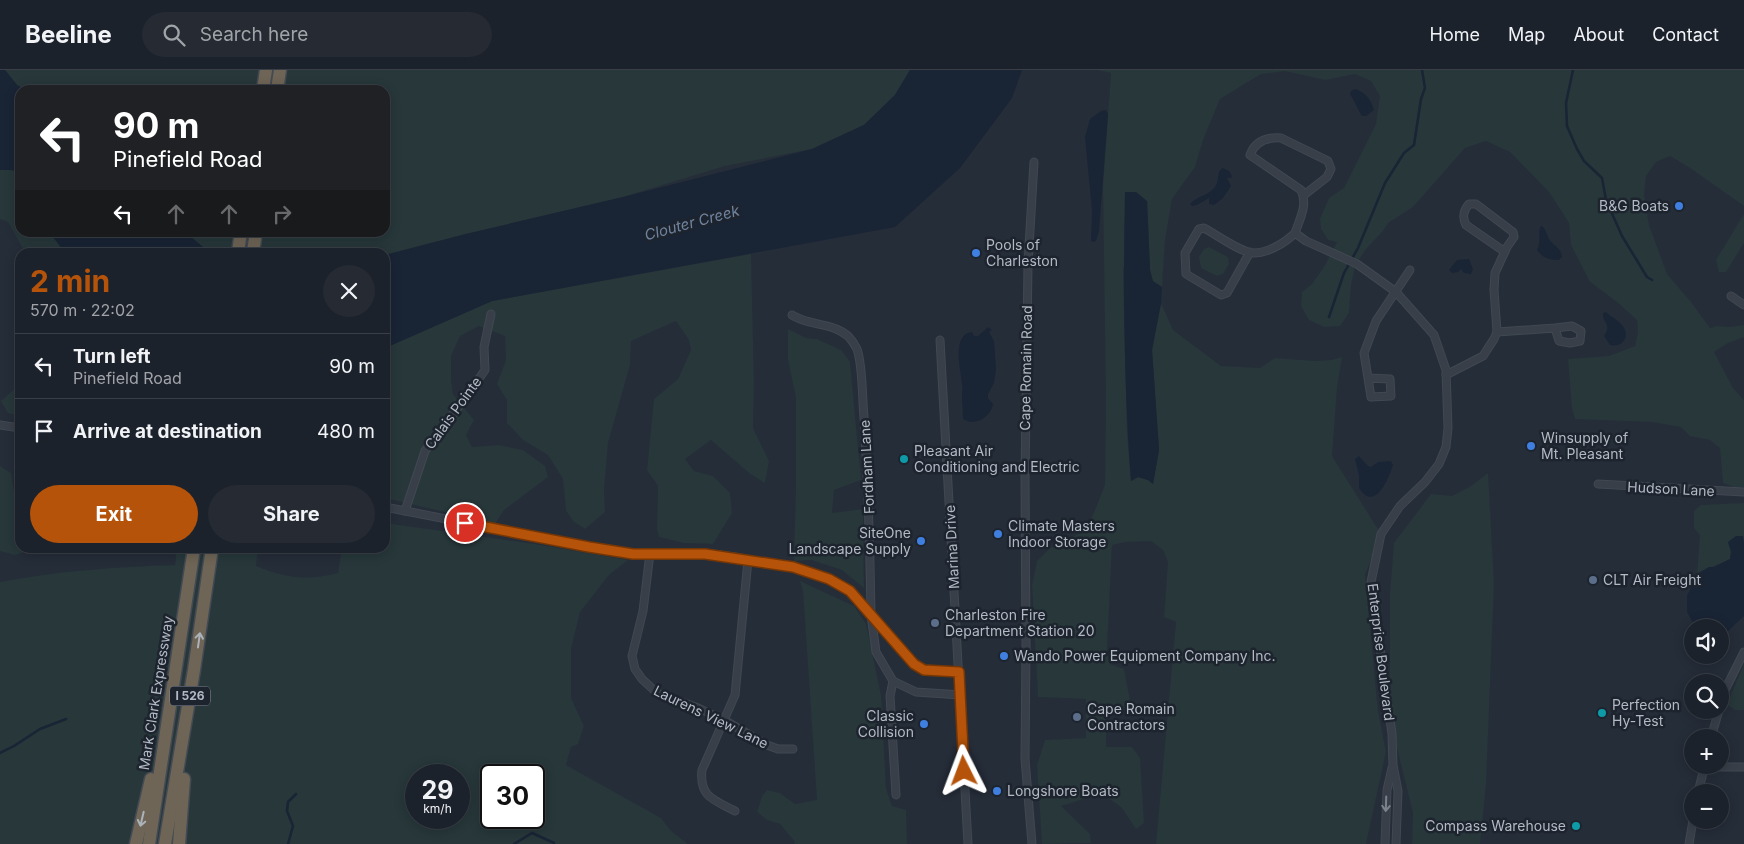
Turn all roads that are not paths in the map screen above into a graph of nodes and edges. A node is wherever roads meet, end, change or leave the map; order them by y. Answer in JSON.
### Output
{"nodes":[{"id":1,"x":266,"y":70,"type":"edge"},
{"id":2,"x":280,"y":70,"type":"edge"},
{"id":3,"x":264,"y":85,"type":"edge"},
{"id":4,"x":278,"y":85,"type":"edge"},
{"id":5,"x":1034,"y":162,"type":"dead end"},
{"id":6,"x":1304,"y":195,"type":"junction"},
{"id":7,"x":1294,"y":233,"type":"junction"},
{"id":8,"x":1250,"y":252,"type":"junction"},
{"id":9,"x":1505,"y":252,"type":"junction"},
{"id":10,"x":1410,"y":270,"type":"dead end"},
{"id":11,"x":1396,"y":292,"type":"junction"},
{"id":12,"x":1730,"y":296,"type":"dead end"},
{"id":13,"x":1744,"y":305,"type":"edge"},
{"id":14,"x":491,"y":314,"type":"dead end"},
{"id":15,"x":792,"y":315,"type":"dead end"},
{"id":16,"x":1555,"y":328,"type":"dead end"},
{"id":17,"x":1497,"y":332,"type":"junction"},
{"id":18,"x":940,"y":340,"type":"dead end"},
{"id":19,"x":1446,"y":376,"type":"junction"},
{"id":20,"x":1368,"y":378,"type":"dead end"},
{"id":21,"x":0,"y":425,"type":"edge"},
{"id":22,"x":15,"y":427,"type":"edge"},
{"id":23,"x":1598,"y":484,"type":"dead end"},
{"id":24,"x":1744,"y":492,"type":"edge"},
{"id":25,"x":390,"y":508,"type":"edge"},
{"id":26,"x":405,"y":511,"type":"junction"},
{"id":27,"x":193,"y":553,"type":"edge"},
{"id":28,"x":211,"y":553,"type":"edge"},
{"id":29,"x":650,"y":553,"type":"junction"},
{"id":30,"x":748,"y":560,"type":"junction"},
{"id":31,"x":871,"y":615,"type":"junction"},
{"id":32,"x":1744,"y":652,"type":"edge"},
{"id":33,"x":194,"y":670,"type":"junction"},
{"id":34,"x":959,"y":672,"type":"junction"},
{"id":35,"x":893,"y":681,"type":"junction"},
{"id":36,"x":1729,"y":682,"type":"edge"},
{"id":37,"x":960,"y":695,"type":"junction"},
{"id":38,"x":724,"y":720,"type":"junction"},
{"id":39,"x":167,"y":722,"type":"junction"},
{"id":40,"x":793,"y":749,"type":"dead end"},
{"id":41,"x":1393,"y":765,"type":"junction"},
{"id":42,"x":1729,"y":767,"type":"edge"},
{"id":43,"x":1744,"y":767,"type":"edge"},
{"id":44,"x":896,"y":795,"type":"dead end"},
{"id":45,"x":735,"y":812,"type":"dead end"},
{"id":46,"x":1692,"y":829,"type":"edge"},
{"id":47,"x":136,"y":844,"type":"edge"},
{"id":48,"x":149,"y":844,"type":"edge"},
{"id":49,"x":165,"y":844,"type":"edge"},
{"id":50,"x":179,"y":844,"type":"edge"},
{"id":51,"x":968,"y":844,"type":"edge"},
{"id":52,"x":1032,"y":844,"type":"edge"},
{"id":53,"x":1385,"y":844,"type":"edge"},
{"id":54,"x":1396,"y":844,"type":"edge"},
{"id":55,"x":1689,"y":844,"type":"edge"}],
"edges":[{"from":1,"to":3,"type":"highway"},
{"from":2,"to":4,"type":"highway"},
{"from":5,"to":52,"type":"street","name":"Cape Romain Road"},
{"from":6,"to":6,"type":"street"},
{"from":6,"to":7,"type":"street"},
{"from":7,"to":8,"type":"street"},
{"from":7,"to":11,"type":"street","name":"Enterprise Boulevard"},
{"from":8,"to":8,"type":"street"},
{"from":9,"to":9,"type":"street"},
{"from":9,"to":17,"type":"street"},
{"from":10,"to":11,"type":"street"},
{"from":11,"to":19,"type":"street","name":"Enterprise Boulevard"},
{"from":11,"to":20,"type":"street"},
{"from":12,"to":13,"type":"street"},
{"from":14,"to":26,"type":"street","name":"Calais Pointe"},
{"from":15,"to":31,"type":"street","name":"Fordham Lane"},
{"from":16,"to":17,"type":"street"},
{"from":17,"to":19,"type":"street"},
{"from":18,"to":34,"type":"street","name":"Marina Drive"},
{"from":19,"to":41,"type":"street","name":"Enterprise Boulevard"},
{"from":21,"to":22,"type":"street"},
{"from":23,"to":24,"type":"street","name":"Hudson Lane"},
{"from":25,"to":26,"type":"street"},
{"from":26,"to":29,"type":"street"},
{"from":27,"to":39,"type":"highway","name":"Mark Clark Expressway","number":"I 526"},
{"from":33,"to":28,"type":"highway","number":"I 526","one_way":true},
{"from":29,"to":30,"type":"street"},
{"from":29,"to":38,"type":"street","name":"Laurens View Lane"},
{"from":30,"to":31,"type":"street"},
{"from":30,"to":38,"type":"street"},
{"from":31,"to":34,"type":"street"},
{"from":31,"to":35,"type":"street","name":"Fordham Lane"},
{"from":32,"to":36,"type":"street"},
{"from":33,"to":49,"type":"highway","number":"I 526"},
{"from":33,"to":50,"type":"highway"},
{"from":34,"to":37,"type":"street","name":"Marina Drive"},
{"from":35,"to":37,"type":"street"},
{"from":35,"to":44,"type":"street"},
{"from":37,"to":51,"type":"street","name":"Marina Drive"},
{"from":38,"to":40,"type":"street","name":"Laurens View Lane"},
{"from":38,"to":45,"type":"street"},
{"from":39,"to":47,"type":"highway","one_way":true},
{"from":39,"to":48,"type":"highway","name":"Mark Clark Expressway","number":"I 526"},
{"from":41,"to":53,"type":"street","name":"Enterprise Boulevard","one_way":true},
{"from":41,"to":54,"type":"street","name":"Enterprise Boulevard"},
{"from":42,"to":43,"type":"street"},
{"from":46,"to":55,"type":"street"}]}
